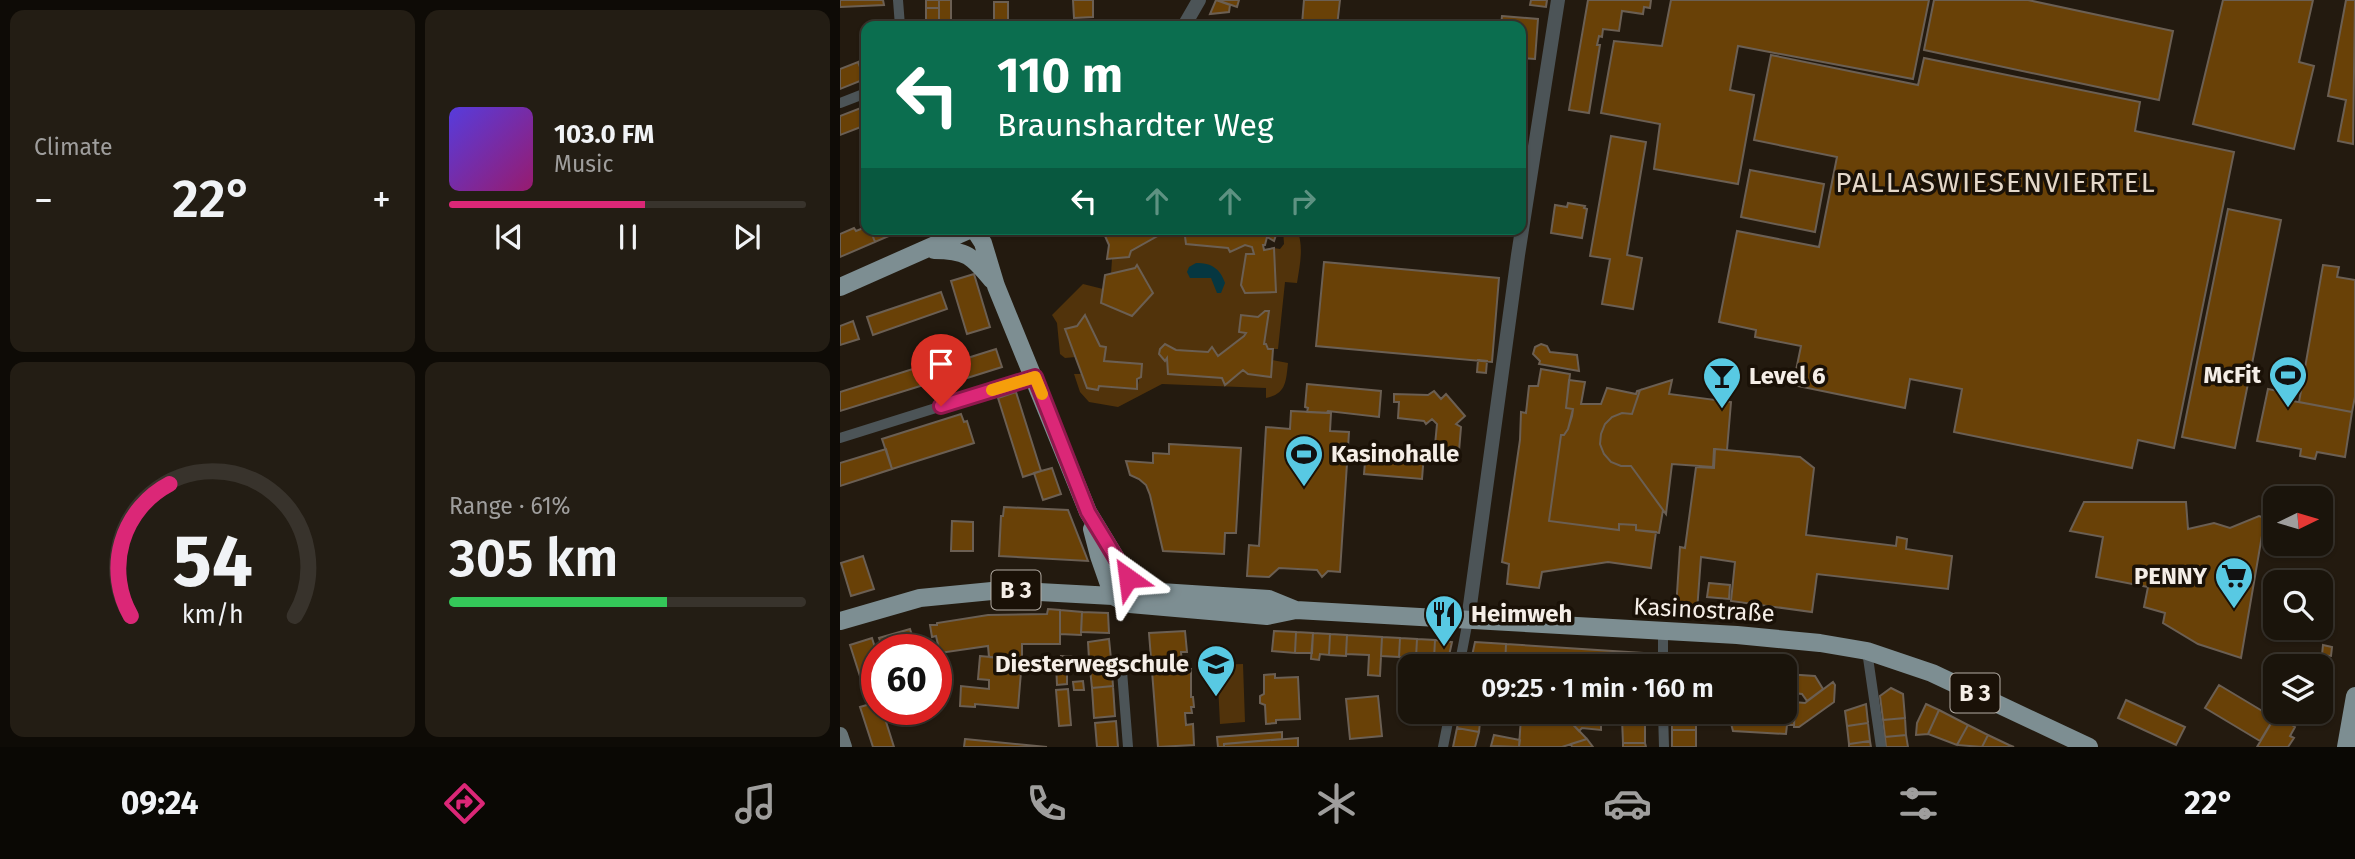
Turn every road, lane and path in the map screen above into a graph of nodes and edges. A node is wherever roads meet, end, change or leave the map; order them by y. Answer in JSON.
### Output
{"nodes":[{"id":1,"x":898,"y":0,"type":"edge"},
{"id":2,"x":1199,"y":0,"type":"edge"},
{"id":3,"x":1558,"y":0,"type":"edge"},
{"id":4,"x":900,"y":21,"type":"edge"},
{"id":5,"x":1187,"y":21,"type":"edge"},
{"id":6,"x":861,"y":95,"type":"edge"},
{"id":7,"x":840,"y":103,"type":"edge"},
{"id":8,"x":1526,"y":205,"type":"edge"},
{"id":9,"x":960,"y":235,"type":"edge"},
{"id":10,"x":972,"y":235,"type":"edge"},
{"id":11,"x":977,"y":235,"type":"edge"},
{"id":12,"x":1521,"y":235,"type":"edge"},
{"id":13,"x":927,"y":250,"type":"junction"},
{"id":14,"x":973,"y":258,"type":"junction"},
{"id":15,"x":996,"y":286,"type":"junction"},
{"id":16,"x":840,"y":287,"type":"edge"},
{"id":17,"x":1035,"y":377,"type":"junction"},
{"id":18,"x":840,"y":438,"type":"edge"},
{"id":19,"x":1088,"y":512,"type":"junction"},
{"id":20,"x":1145,"y":591,"type":"junction"},
{"id":21,"x":1113,"y":596,"type":"junction"},
{"id":22,"x":1296,"y":610,"type":"junction"},
{"id":23,"x":1468,"y":620,"type":"junction"},
{"id":24,"x":840,"y":621,"type":"edge"},
{"id":25,"x":1663,"y":632,"type":"junction"},
{"id":26,"x":1867,"y":652,"type":"junction"},
{"id":27,"x":1462,"y":654,"type":"edge"},
{"id":28,"x":1663,"y":654,"type":"edge"},
{"id":29,"x":1122,"y":671,"type":"dead end"},
{"id":30,"x":2355,"y":696,"type":"edge"},
{"id":31,"x":1448,"y":724,"type":"edge"},
{"id":32,"x":1663,"y":724,"type":"edge"},
{"id":33,"x":840,"y":735,"type":"edge"},
{"id":34,"x":2082,"y":746,"type":"edge"},
{"id":35,"x":844,"y":747,"type":"edge"},
{"id":36,"x":1128,"y":747,"type":"edge"},
{"id":37,"x":1443,"y":747,"type":"edge"},
{"id":38,"x":1664,"y":747,"type":"edge"},
{"id":39,"x":1881,"y":747,"type":"edge"},
{"id":40,"x":2346,"y":747,"type":"edge"}],
"edges":[{"from":1,"to":4,"type":"street"},
{"from":2,"to":5,"type":"street"},
{"from":3,"to":8,"type":"street"},
{"from":6,"to":7,"type":"street"},
{"from":9,"to":13,"type":"main road"},
{"from":10,"to":14,"type":"street"},
{"from":11,"to":15,"type":"main road"},
{"from":12,"to":23,"type":"street"},
{"from":13,"to":14,"type":"main road"},
{"from":13,"to":16,"type":"main road"},
{"from":14,"to":15,"type":"main road"},
{"from":15,"to":17,"type":"main road"},
{"from":17,"to":18,"type":"street"},
{"from":17,"to":19,"type":"main road"},
{"from":19,"to":20,"type":"main road"},
{"from":19,"to":21,"type":"main road"},
{"from":20,"to":21,"type":"main road","name":"Kasinostraße","number":"B 3"},
{"from":20,"to":22,"type":"main road","name":"Kasinostraße","number":"B 3"},
{"from":21,"to":22,"type":"main road","name":"Kasinostraße","number":"B 3"},
{"from":21,"to":24,"type":"main road","name":"Kasinostraße","number":"B 3"},
{"from":22,"to":23,"type":"main road","name":"Kasinostraße","number":"B 3"},
{"from":23,"to":25,"type":"main road","name":"Kasinostraße","number":"B 3"},
{"from":23,"to":27,"type":"street"},
{"from":25,"to":26,"type":"main road","name":"Kasinostraße","number":"B 3"},
{"from":25,"to":28,"type":"street"},
{"from":26,"to":34,"type":"main road","name":"Kasinostraße","number":"B 3"},
{"from":26,"to":39,"type":"street"},
{"from":29,"to":36,"type":"street"},
{"from":30,"to":40,"type":"main road"},
{"from":31,"to":37,"type":"street"},
{"from":32,"to":38,"type":"street"},
{"from":33,"to":35,"type":"main road"}]}
